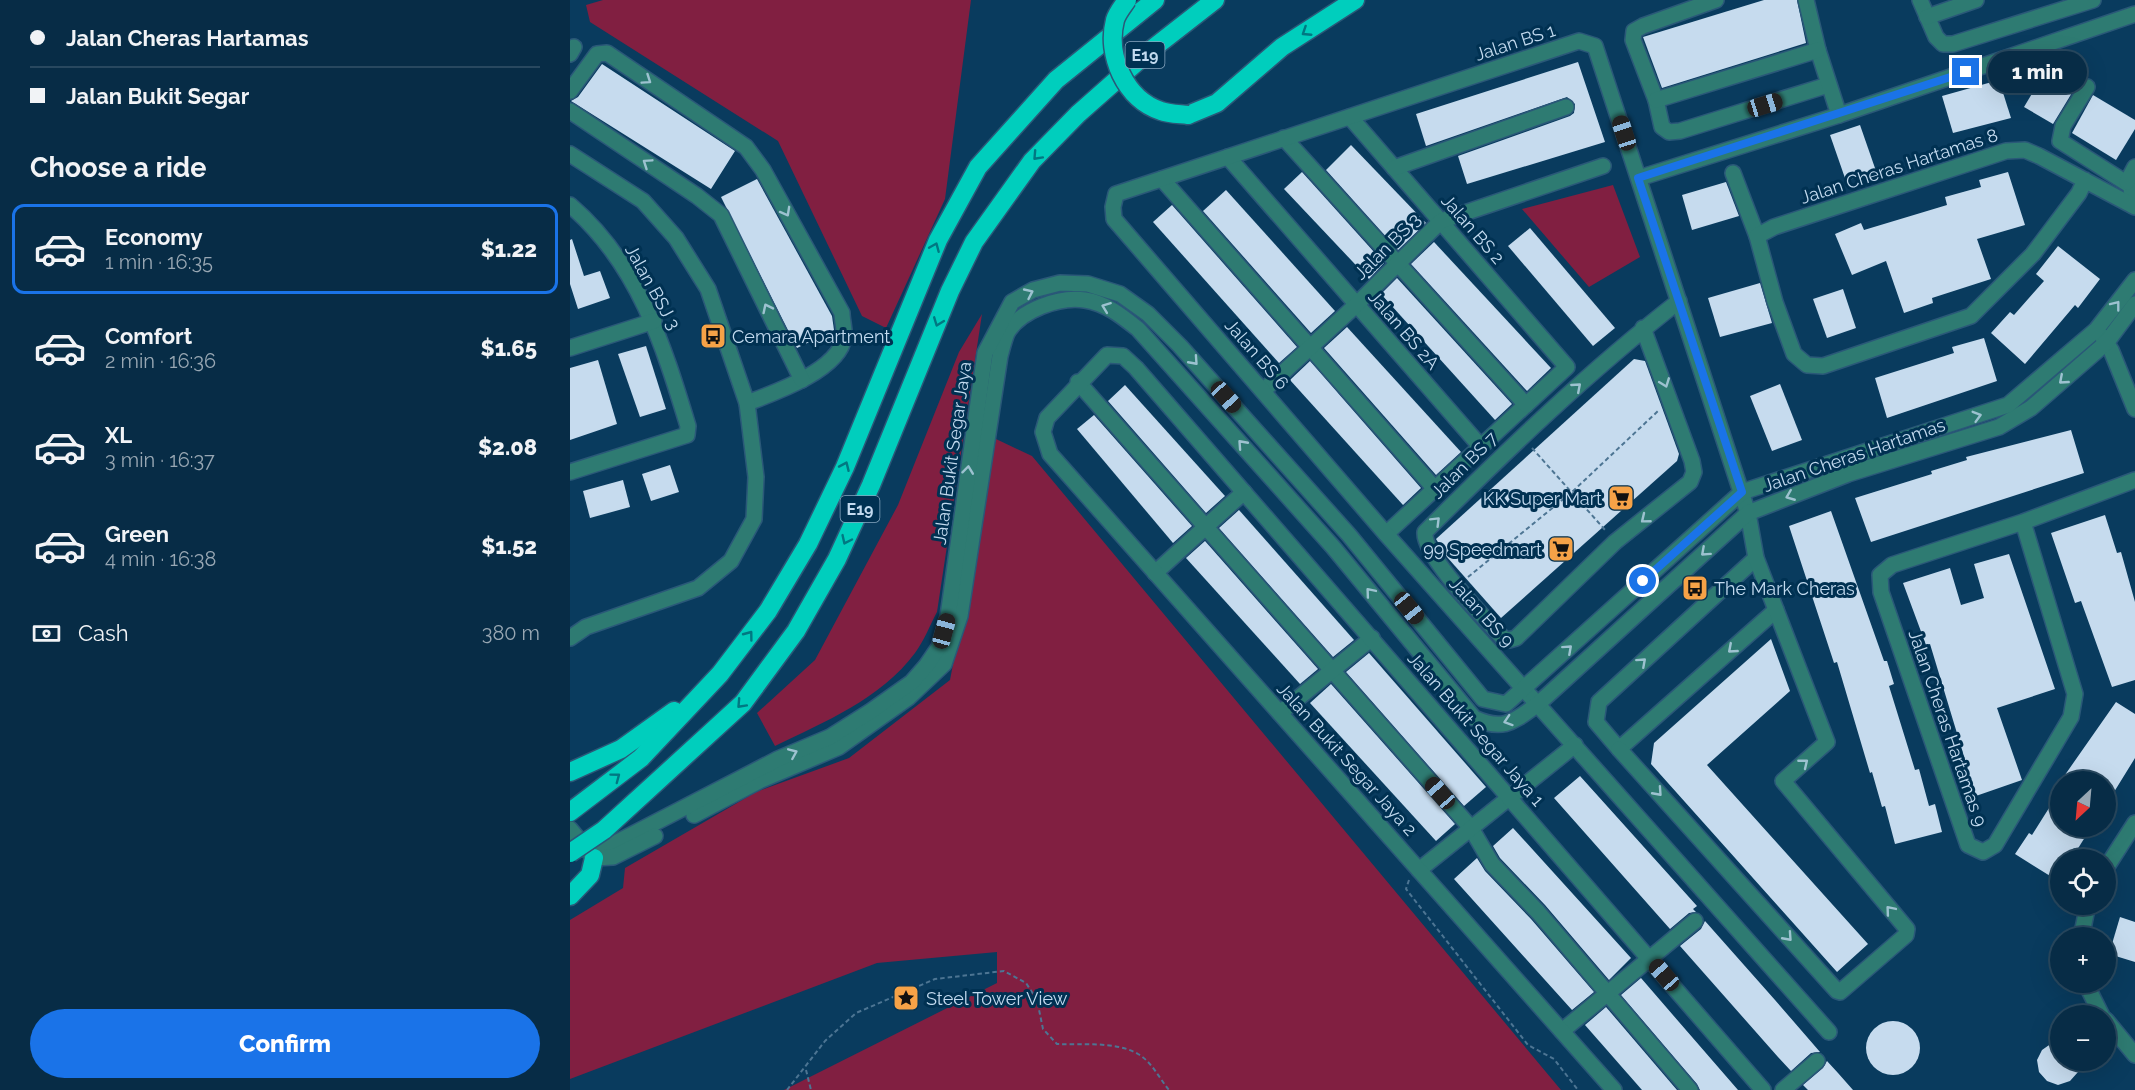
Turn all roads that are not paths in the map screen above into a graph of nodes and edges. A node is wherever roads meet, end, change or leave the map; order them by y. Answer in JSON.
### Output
{"nodes":[{"id":1,"x":1127,"y":0,"type":"edge"},
{"id":2,"x":1155,"y":0,"type":"edge"},
{"id":3,"x":1215,"y":0,"type":"edge"},
{"id":4,"x":1355,"y":0,"type":"edge"},
{"id":5,"x":1716,"y":0,"type":"edge"},
{"id":6,"x":1806,"y":0,"type":"edge"},
{"id":7,"x":1920,"y":0,"type":"edge"},
{"id":8,"x":1976,"y":0,"type":"edge"},
{"id":9,"x":2093,"y":0,"type":"edge"},
{"id":10,"x":2135,"y":14,"type":"edge"},
{"id":11,"x":1927,"y":17,"type":"junction"},
{"id":12,"x":1818,"y":50,"type":"junction"},
{"id":13,"x":1828,"y":85,"type":"junction"},
{"id":14,"x":2087,"y":87,"type":"dead end"},
{"id":15,"x":570,"y":91,"type":"edge"},
{"id":16,"x":1656,"y":100,"type":"junction"},
{"id":17,"x":1566,"y":107,"type":"dead end"},
{"id":18,"x":570,"y":111,"type":"edge"},
{"id":19,"x":1839,"y":115,"type":"junction"},
{"id":20,"x":1350,"y":117,"type":"junction"},
{"id":21,"x":1284,"y":138,"type":"junction"},
{"id":22,"x":570,"y":154,"type":"edge"},
{"id":23,"x":1228,"y":157,"type":"junction"},
{"id":24,"x":1603,"y":166,"type":"dead end"},
{"id":25,"x":2135,"y":167,"type":"edge"},
{"id":26,"x":1394,"y":168,"type":"junction"},
{"id":27,"x":1733,"y":173,"type":"dead end"},
{"id":28,"x":1638,"y":178,"type":"junction"},
{"id":29,"x":1162,"y":179,"type":"junction"},
{"id":30,"x":2085,"y":180,"type":"junction"},
{"id":31,"x":2127,"y":182,"type":"junction"},
{"id":32,"x":1116,"y":194,"type":"joint"},
{"id":33,"x":2133,"y":206,"type":"edge"},
{"id":34,"x":573,"y":211,"type":"edge"},
{"id":35,"x":1441,"y":221,"type":"junction"},
{"id":36,"x":1756,"y":236,"type":"junction"},
{"id":37,"x":1398,"y":264,"type":"junction"},
{"id":38,"x":2135,"y":280,"type":"edge"},
{"id":39,"x":1679,"y":301,"type":"junction"},
{"id":40,"x":2135,"y":304,"type":"edge"},
{"id":41,"x":1356,"y":305,"type":"junction"},
{"id":42,"x":654,"y":321,"type":"junction"},
{"id":43,"x":1643,"y":328,"type":"junction"},
{"id":44,"x":2096,"y":330,"type":"junction"},
{"id":45,"x":2107,"y":342,"type":"junction"},
{"id":46,"x":570,"y":348,"type":"edge"},
{"id":47,"x":1309,"y":348,"type":"junction"},
{"id":48,"x":802,"y":380,"type":"junction"},
{"id":49,"x":1078,"y":382,"type":"junction"},
{"id":50,"x":1263,"y":391,"type":"junction"},
{"id":51,"x":747,"y":403,"type":"junction"},
{"id":52,"x":1526,"y":405,"type":"junction"},
{"id":53,"x":2135,"y":409,"type":"edge"},
{"id":54,"x":1480,"y":447,"type":"junction"},
{"id":55,"x":570,"y":472,"type":"edge"},
{"id":56,"x":2135,"y":480,"type":"edge"},
{"id":57,"x":1435,"y":489,"type":"junction"},
{"id":58,"x":1244,"y":492,"type":"junction"},
{"id":59,"x":1742,"y":492,"type":"junction"},
{"id":60,"x":1748,"y":513,"type":"junction"},
{"id":61,"x":2023,"y":522,"type":"junction"},
{"id":62,"x":1208,"y":528,"type":"junction"},
{"id":63,"x":1386,"y":534,"type":"junction"},
{"id":64,"x":1756,"y":558,"type":"junction"},
{"id":65,"x":1155,"y":573,"type":"junction"},
{"id":66,"x":1776,"y":610,"type":"junction"},
{"id":67,"x":570,"y":638,"type":"edge"},
{"id":68,"x":1372,"y":638,"type":"junction"},
{"id":69,"x":1333,"y":670,"type":"junction"},
{"id":70,"x":720,"y":674,"type":"junction"},
{"id":71,"x":1525,"y":688,"type":"junction"},
{"id":72,"x":1483,"y":699,"type":"joint"},
{"id":73,"x":1538,"y":704,"type":"junction"},
{"id":74,"x":1280,"y":713,"type":"junction"},
{"id":75,"x":1474,"y":718,"type":"joint"},
{"id":76,"x":1575,"y":746,"type":"junction"},
{"id":77,"x":1619,"y":749,"type":"junction"},
{"id":78,"x":570,"y":772,"type":"edge"},
{"id":79,"x":1510,"y":798,"type":"junction"},
{"id":80,"x":570,"y":812,"type":"edge"},
{"id":81,"x":2135,"y":823,"type":"edge"},
{"id":82,"x":1471,"y":828,"type":"junction"},
{"id":83,"x":570,"y":829,"type":"edge"},
{"id":84,"x":2116,"y":852,"type":"edge"},
{"id":85,"x":570,"y":853,"type":"edge"},
{"id":86,"x":594,"y":858,"type":"junction"},
{"id":87,"x":1419,"y":870,"type":"junction"},
{"id":88,"x":576,"y":883,"type":"edge"},
{"id":89,"x":570,"y":896,"type":"edge"},
{"id":90,"x":1695,"y":921,"type":"dead end"},
{"id":91,"x":1649,"y":959,"type":"junction"},
{"id":92,"x":1607,"y":994,"type":"junction"},
{"id":93,"x":1562,"y":1031,"type":"junction"},
{"id":94,"x":2116,"y":1031,"type":"edge"},
{"id":95,"x":1829,"y":1032,"type":"dead end"},
{"id":96,"x":2132,"y":1048,"type":"edge"},
{"id":97,"x":1817,"y":1061,"type":"dead end"},
{"id":98,"x":1614,"y":1090,"type":"edge"},
{"id":99,"x":1690,"y":1090,"type":"edge"},
{"id":100,"x":1763,"y":1090,"type":"edge"},
{"id":101,"x":1783,"y":1090,"type":"edge"}],
"edges":[{"from":4,"to":1,"type":"highway","one_way":true,"bridge":true},
{"from":70,"to":2,"type":"highway","number":"E19","one_way":true},
{"from":3,"to":85,"type":"highway","number":"E19","one_way":true,"bridge":true},
{"from":5,"to":16,"type":"street"},
{"from":6,"to":12,"type":"street"},
{"from":7,"to":11,"type":"street"},
{"from":8,"to":11,"type":"street"},
{"from":9,"to":11,"type":"street"},
{"from":10,"to":19,"type":"street"},
{"from":12,"to":13,"type":"street"},
{"from":12,"to":16,"type":"street"},
{"from":13,"to":16,"type":"street"},
{"from":13,"to":19,"type":"street"},
{"from":14,"to":31,"type":"street"},
{"from":15,"to":48,"type":"street","one_way":true},
{"from":17,"to":26,"type":"street"},
{"from":48,"to":18,"type":"street","one_way":true},
{"from":19,"to":28,"type":"street"},
{"from":20,"to":21,"type":"street","name":"Jalan BS 1"},
{"from":20,"to":26,"type":"street","name":"Jalan BS 2"},
{"from":20,"to":28,"type":"street","name":"Jalan BS 1"},
{"from":21,"to":23,"type":"street","name":"Jalan BS 1"},
{"from":21,"to":37,"type":"street"},
{"from":22,"to":51,"type":"street"},
{"from":23,"to":29,"type":"street","name":"Jalan BS 1"},
{"from":23,"to":41,"type":"street","name":"Jalan BS 2A"},
{"from":24,"to":35,"type":"street","name":"Jalan BS 3"},
{"from":25,"to":31,"type":"street"},
{"from":26,"to":35,"type":"street","name":"Jalan BS 2"},
{"from":27,"to":36,"type":"street"},
{"from":28,"to":39,"type":"street","name":"Jalan BS 1"},
{"from":29,"to":32,"type":"street","name":"Jalan BS 1"},
{"from":29,"to":47,"type":"street"},
{"from":30,"to":33,"type":"street","name":"Jalan Cheras Hartamas 8"},
{"from":30,"to":36,"type":"street","name":"Jalan Cheras Hartamas 8"},
{"from":30,"to":36,"type":"street"},
{"from":31,"to":33,"type":"street"},
{"from":32,"to":50,"type":"street","name":"Jalan BS 6"},
{"from":34,"to":42,"type":"street","name":"Jalan BSJ 3"},
{"from":35,"to":37,"type":"street","name":"Jalan BS 3"},
{"from":35,"to":52,"type":"street","name":"Jalan BS 2"},
{"from":37,"to":41,"type":"street","name":"Jalan BS 3"},
{"from":37,"to":52,"type":"street"},
{"from":44,"to":38,"type":"street","name":"Jalan Cheras Hartamas","one_way":true},
{"from":39,"to":43,"type":"street","name":"Jalan BS 7"},
{"from":39,"to":59,"type":"street","name":"Jalan BS 1"},
{"from":40,"to":45,"type":"street","name":"Jalan Cheras Hartamas"},
{"from":41,"to":47,"type":"street","name":"Jalan BS 3"},
{"from":41,"to":54,"type":"street","name":"Jalan BS 2A"},
{"from":42,"to":46,"type":"street"},
{"from":42,"to":55,"type":"street","name":"Jalan BSJ 3"},
{"from":43,"to":43,"type":"street","name":"Jalan BS 7","one_way":true},
{"from":44,"to":45,"type":"street"},
{"from":59,"to":44,"type":"street","name":"Jalan Cheras Hartamas","one_way":true},
{"from":45,"to":53,"type":"street"},
{"from":45,"to":60,"type":"street","name":"Jalan Cheras Hartamas","one_way":true},
{"from":47,"to":50,"type":"street","name":"Jalan BS 3"},
{"from":47,"to":57,"type":"street"},
{"from":48,"to":51,"type":"street"},
{"from":49,"to":58,"type":"street","name":"Jalan Bukit Segar Jaya 1"},
{"from":49,"to":62,"type":"street"},
{"from":49,"to":65,"type":"street","name":"Jalan Bukit Segar Jaya 2"},
{"from":50,"to":63,"type":"street","name":"Jalan BS 6"},
{"from":51,"to":67,"type":"street"},
{"from":52,"to":54,"type":"street"},
{"from":54,"to":57,"type":"street"},
{"from":56,"to":61,"type":"street","name":"Jalan Cheras Hartamas 9"},
{"from":57,"to":63,"type":"street"},
{"from":58,"to":62,"type":"street"},
{"from":58,"to":68,"type":"street","name":"Jalan Bukit Segar Jaya 1"},
{"from":59,"to":60,"type":"street","name":"Jalan BS 1"},
{"from":71,"to":59,"type":"street","name":"Jalan Cheras Hartamas","one_way":true},
{"from":60,"to":64,"type":"street","name":"Jalan BS 1"},
{"from":60,"to":73,"type":"street","name":"Jalan Cheras Hartamas","one_way":true},
{"from":61,"to":61,"type":"street","name":"Jalan Cheras Hartamas 9"},
{"from":62,"to":65,"type":"street"},
{"from":62,"to":69,"type":"street"},
{"from":63,"to":71,"type":"street","name":"Jalan BS 9"},
{"from":64,"to":66,"type":"street","name":"Jalan BS 1"},
{"from":77,"to":64,"type":"street","one_way":true},
{"from":65,"to":74,"type":"street","name":"Jalan Bukit Segar Jaya 2"},
{"from":66,"to":77,"type":"street","one_way":true},
{"from":77,"to":66,"type":"street","name":"Jalan BS 1","one_way":true},
{"from":68,"to":69,"type":"street"},
{"from":68,"to":79,"type":"street","name":"Jalan Bukit Segar Jaya 1"},
{"from":69,"to":74,"type":"street"},
{"from":69,"to":82,"type":"street"},
{"from":70,"to":78,"type":"highway"},
{"from":80,"to":70,"type":"highway","number":"E19","one_way":true},
{"from":71,"to":72,"type":"street","name":"Jalan Cheras Hartamas"},
{"from":71,"to":73,"type":"street","name":"Jalan BS 9"},
{"from":86,"to":72,"type":"street","name":"Jalan Bukit Segar Jaya","one_way":true},
{"from":73,"to":75,"type":"street","name":"Jalan Cheras Hartamas","one_way":true},
{"from":73,"to":76,"type":"street","name":"Jalan BS 9"},
{"from":74,"to":87,"type":"street","name":"Jalan Bukit Segar Jaya 2"},
{"from":75,"to":86,"type":"street","name":"Jalan Bukit Segar Jaya","one_way":true},
{"from":76,"to":79,"type":"street"},
{"from":76,"to":95,"type":"street","name":"Jalan BS 9"},
{"from":79,"to":82,"type":"street"},
{"from":79,"to":91,"type":"street","name":"Jalan Bukit Segar Jaya 1"},
{"from":81,"to":84,"type":"street"},
{"from":82,"to":87,"type":"street"},
{"from":82,"to":92,"type":"street"},
{"from":83,"to":86,"type":"street"},
{"from":86,"to":88,"type":"highway"},
{"from":87,"to":93,"type":"street","name":"Jalan Bukit Segar Jaya 2"},
{"from":88,"to":89,"type":"highway"},
{"from":90,"to":91,"type":"street"},
{"from":91,"to":92,"type":"street"},
{"from":91,"to":100,"type":"street","name":"Jalan Bukit Segar Jaya 1"},
{"from":92,"to":93,"type":"street"},
{"from":92,"to":99,"type":"street"},
{"from":93,"to":98,"type":"street","name":"Jalan Bukit Segar Jaya 2"},
{"from":94,"to":96,"type":"street"},
{"from":97,"to":101,"type":"street"}]}
